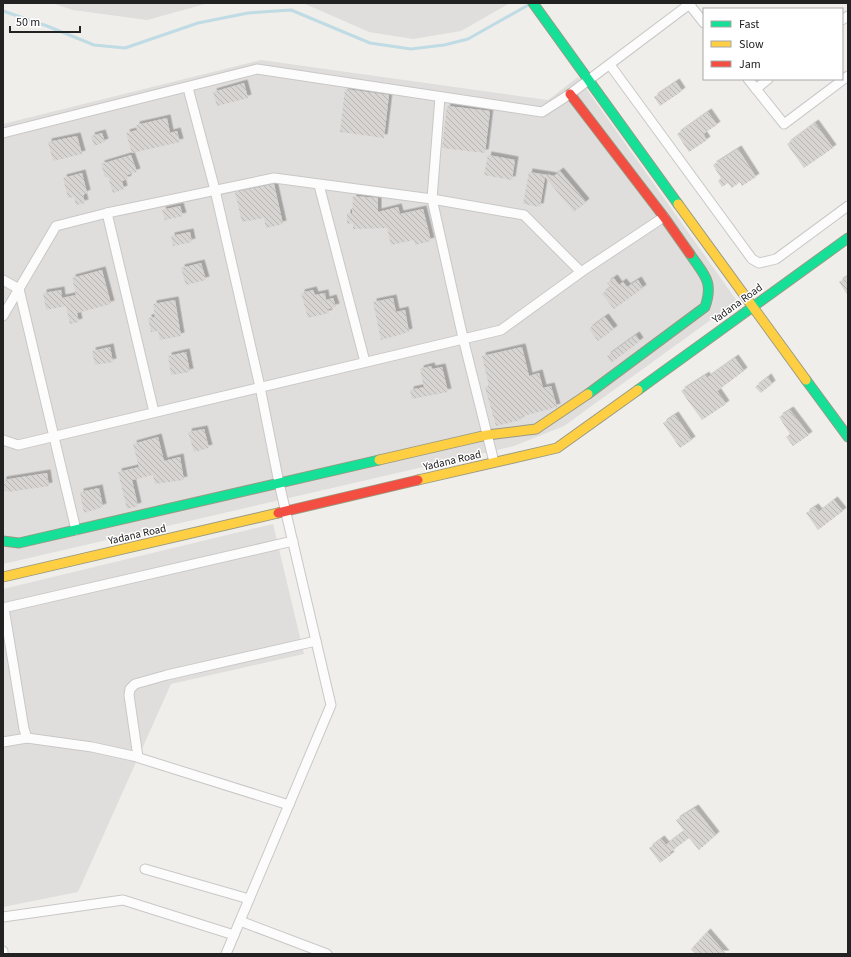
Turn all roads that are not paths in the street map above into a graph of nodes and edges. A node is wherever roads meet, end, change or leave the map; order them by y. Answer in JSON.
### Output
{"nodes":[{"id":1,"x":533,"y":3,"type":"edge"},
{"id":2,"x":690,"y":4,"type":"edge"},
{"id":3,"x":703,"y":22,"type":"edge"},
{"id":4,"x":610,"y":65,"type":"junction"},
{"id":5,"x":588,"y":80,"type":"junction"},
{"id":6,"x":749,"y":80,"type":"edge"},
{"id":7,"x":767,"y":80,"type":"edge"},
{"id":8,"x":843,"y":80,"type":"edge"},
{"id":9,"x":188,"y":88,"type":"junction"},
{"id":10,"x":756,"y":89,"type":"junction"},
{"id":11,"x":570,"y":94,"type":"junction"},
{"id":12,"x":440,"y":97,"type":"junction"},
{"id":13,"x":3,"y":133,"type":"edge"},
{"id":14,"x":319,"y":185,"type":"junction"},
{"id":15,"x":215,"y":190,"type":"junction"},
{"id":16,"x":432,"y":199,"type":"junction"},
{"id":17,"x":848,"y":206,"type":"edge"},
{"id":18,"x":107,"y":212,"type":"junction"},
{"id":19,"x":664,"y":217,"type":"junction"},
{"id":20,"x":848,"y":238,"type":"edge"},
{"id":21,"x":582,"y":272,"type":"junction"},
{"id":22,"x":3,"y":280,"type":"edge"},
{"id":23,"x":19,"y":289,"type":"junction"},
{"id":24,"x":752,"y":307,"type":"junction"},
{"id":25,"x":3,"y":316,"type":"edge"},
{"id":26,"x":463,"y":338,"type":"junction"},
{"id":27,"x":365,"y":362,"type":"junction"},
{"id":28,"x":260,"y":387,"type":"junction"},
{"id":29,"x":154,"y":412,"type":"junction"},
{"id":30,"x":487,"y":435,"type":"junction"},
{"id":31,"x":55,"y":436,"type":"junction"},
{"id":32,"x":848,"y":437,"type":"edge"},
{"id":33,"x":3,"y":440,"type":"edge"},
{"id":34,"x":494,"y":462,"type":"junction"},
{"id":35,"x":279,"y":483,"type":"junction"},
{"id":36,"x":286,"y":512,"type":"junction"},
{"id":37,"x":76,"y":530,"type":"junction"},
{"id":38,"x":3,"y":541,"type":"edge"},
{"id":39,"x":293,"y":541,"type":"junction"},
{"id":40,"x":3,"y":577,"type":"edge"},
{"id":41,"x":4,"y":608,"type":"edge"},
{"id":42,"x":316,"y":641,"type":"junction"},
{"id":43,"x":27,"y":738,"type":"junction"},
{"id":44,"x":3,"y":742,"type":"edge"},
{"id":45,"x":138,"y":757,"type":"junction"},
{"id":46,"x":289,"y":805,"type":"junction"},
{"id":47,"x":145,"y":869,"type":"dead end"},
{"id":48,"x":249,"y":899,"type":"junction"},
{"id":49,"x":3,"y":917,"type":"edge"},
{"id":50,"x":240,"y":921,"type":"junction"},
{"id":51,"x":234,"y":935,"type":"junction"},
{"id":52,"x":226,"y":954,"type":"edge"},
{"id":53,"x":327,"y":954,"type":"edge"}],
"edges":[{"from":1,"to":5,"type":"street"},
{"from":2,"to":3,"type":"street"},
{"from":2,"to":4,"type":"street"},
{"from":4,"to":5,"type":"street"},
{"from":4,"to":17,"type":"street"},
{"from":5,"to":11,"type":"street"},
{"from":5,"to":24,"type":"street"},
{"from":6,"to":10,"type":"street"},
{"from":7,"to":10,"type":"street"},
{"from":8,"to":10,"type":"street"},
{"from":9,"to":12,"type":"street"},
{"from":9,"to":13,"type":"street"},
{"from":9,"to":15,"type":"street"},
{"from":11,"to":12,"type":"street"},
{"from":11,"to":19,"type":"street"},
{"from":12,"to":16,"type":"street"},
{"from":14,"to":15,"type":"street"},
{"from":14,"to":16,"type":"street"},
{"from":14,"to":27,"type":"street"},
{"from":15,"to":18,"type":"street"},
{"from":15,"to":28,"type":"street"},
{"from":16,"to":21,"type":"street"},
{"from":16,"to":26,"type":"street"},
{"from":18,"to":23,"type":"street"},
{"from":18,"to":29,"type":"street"},
{"from":19,"to":21,"type":"street"},
{"from":19,"to":30,"type":"street"},
{"from":20,"to":24,"type":"street","name":"Yadana Road"},
{"from":21,"to":26,"type":"street"},
{"from":22,"to":23,"type":"street"},
{"from":23,"to":25,"type":"street"},
{"from":23,"to":31,"type":"street"},
{"from":24,"to":32,"type":"street"},
{"from":24,"to":34,"type":"street","name":"Yadana Road"},
{"from":26,"to":27,"type":"street"},
{"from":26,"to":30,"type":"street"},
{"from":27,"to":28,"type":"street"},
{"from":28,"to":29,"type":"street"},
{"from":28,"to":35,"type":"street"},
{"from":29,"to":31,"type":"street"},
{"from":30,"to":34,"type":"street"},
{"from":30,"to":35,"type":"street"},
{"from":31,"to":33,"type":"street"},
{"from":31,"to":37,"type":"street"},
{"from":34,"to":36,"type":"street","name":"Yadana Road"},
{"from":35,"to":36,"type":"street"},
{"from":35,"to":37,"type":"street"},
{"from":36,"to":39,"type":"street"},
{"from":36,"to":40,"type":"street","name":"Yadana Road"},
{"from":37,"to":38,"type":"street"},
{"from":39,"to":41,"type":"street"},
{"from":39,"to":42,"type":"street"},
{"from":41,"to":43,"type":"street"},
{"from":42,"to":45,"type":"street"},
{"from":42,"to":46,"type":"street"},
{"from":43,"to":44,"type":"street"},
{"from":43,"to":45,"type":"street"},
{"from":45,"to":46,"type":"street"},
{"from":46,"to":48,"type":"street"},
{"from":47,"to":48,"type":"street"},
{"from":48,"to":50,"type":"street"},
{"from":49,"to":51,"type":"street"},
{"from":50,"to":51,"type":"street"},
{"from":50,"to":53,"type":"street"},
{"from":51,"to":52,"type":"street"}]}
